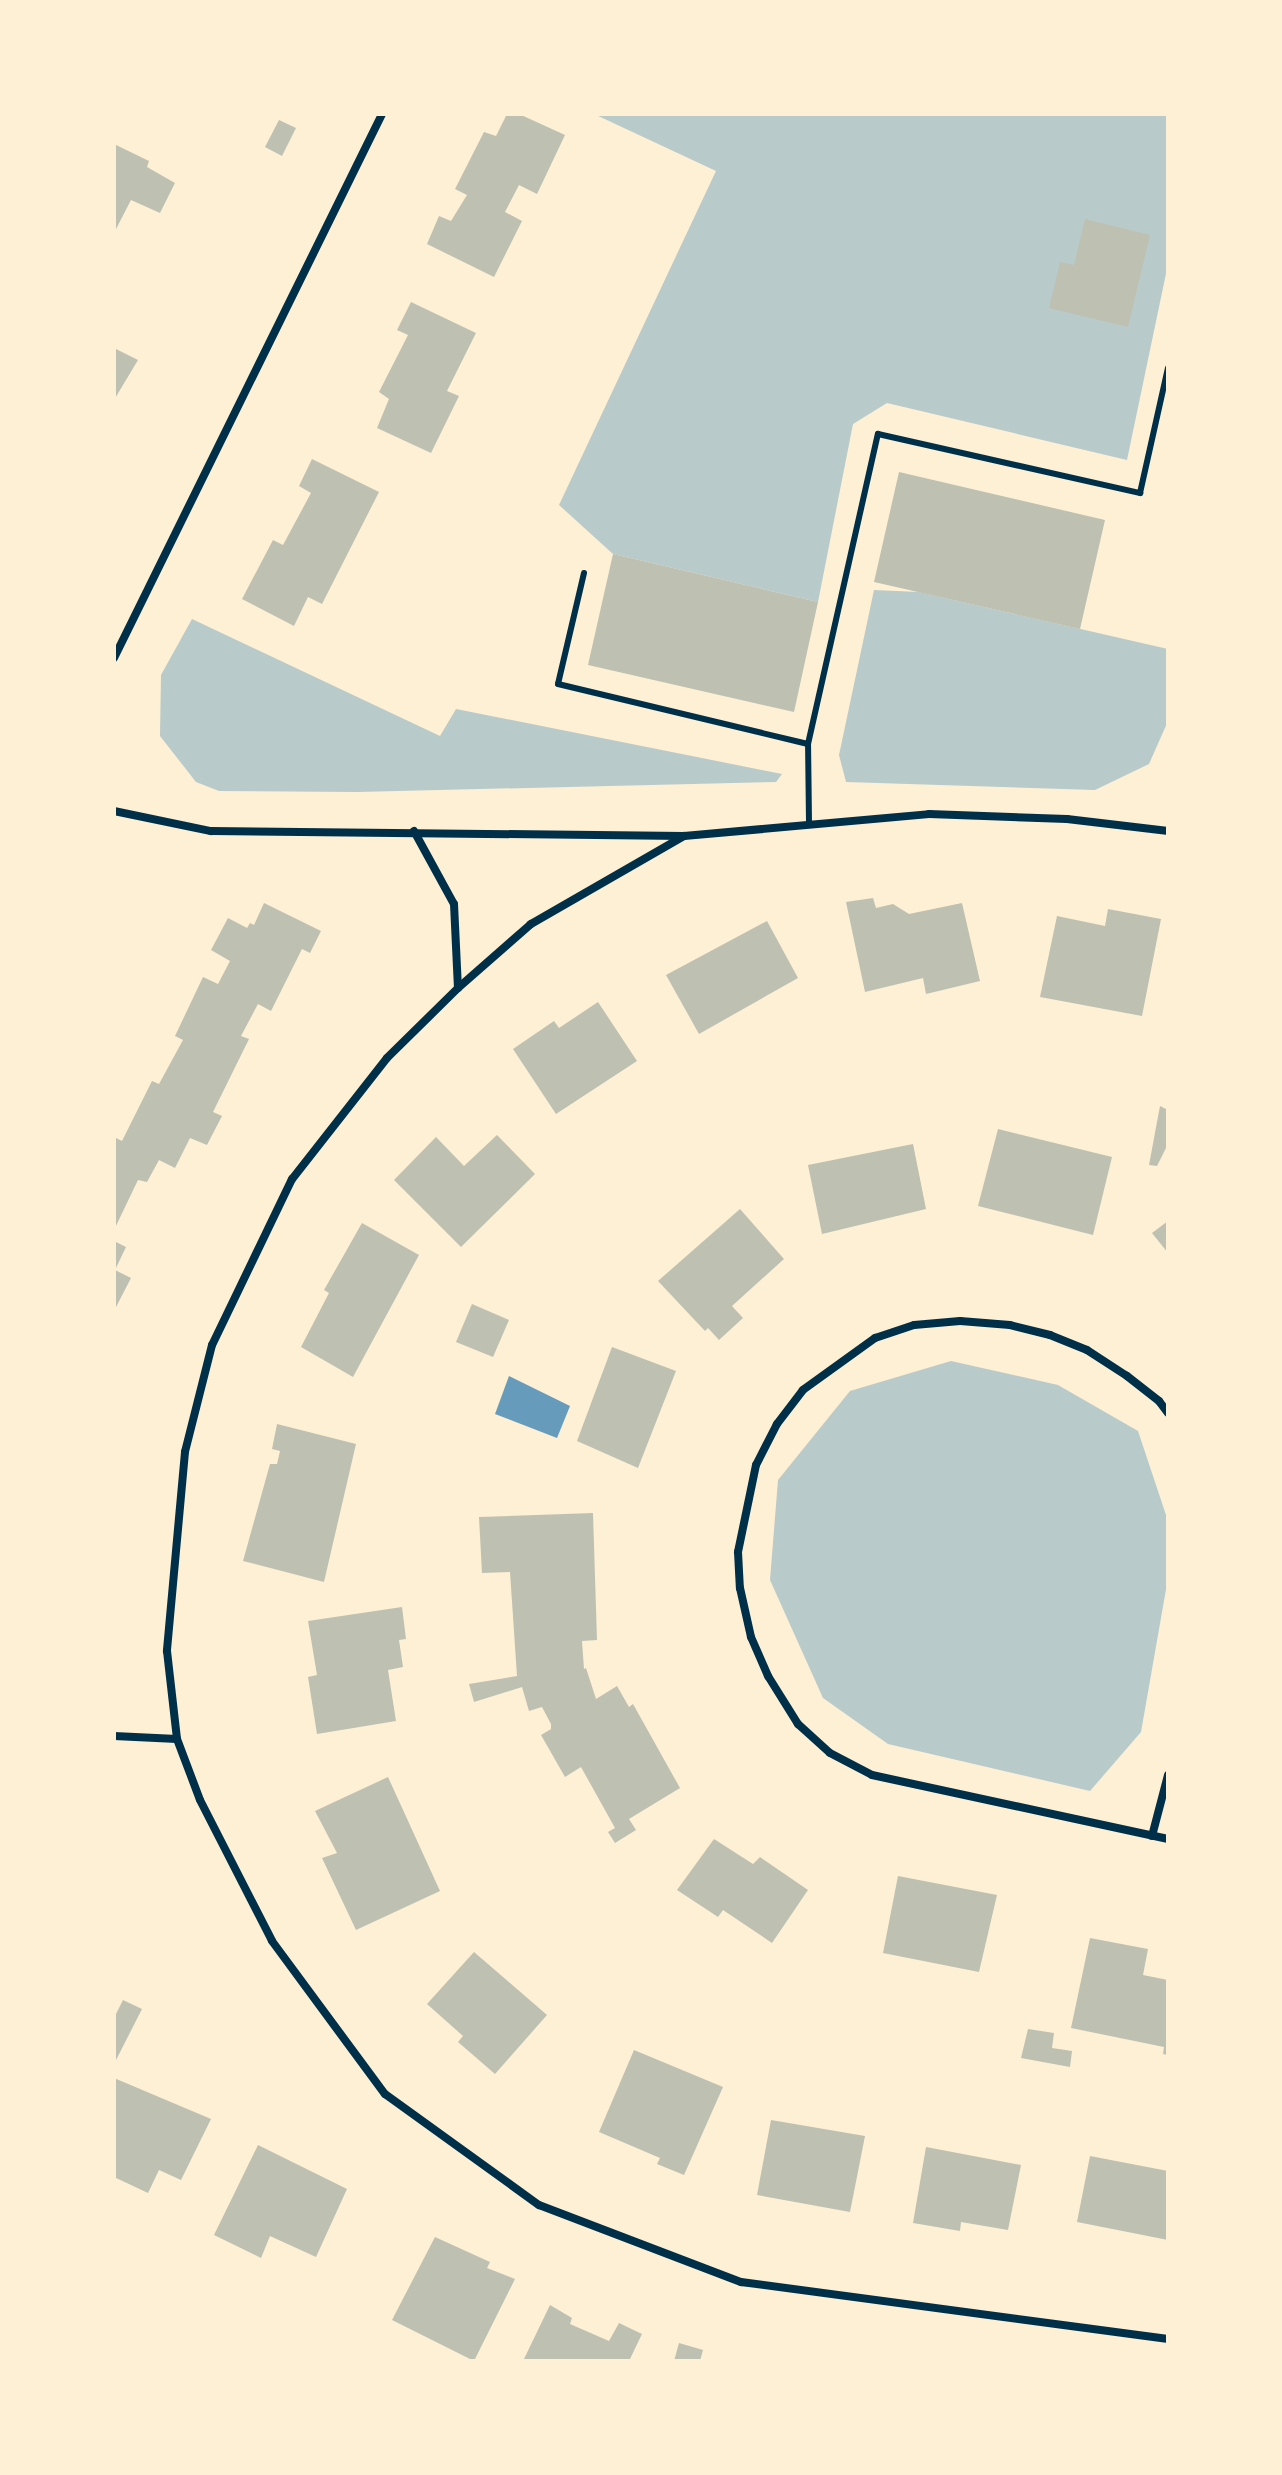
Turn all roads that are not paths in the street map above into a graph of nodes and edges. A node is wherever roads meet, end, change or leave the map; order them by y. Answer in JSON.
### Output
{"nodes":[{"id":1,"x":382,"y":114,"type":"edge"},
{"id":2,"x":1168,"y":368,"type":"edge"},
{"id":3,"x":584,"y":573,"type":"dead end"},
{"id":4,"x":114,"y":658,"type":"edge"},
{"id":5,"x":808,"y":744,"type":"junction"},
{"id":6,"x":114,"y":811,"type":"edge"},
{"id":7,"x":809,"y":822,"type":"junction"},
{"id":8,"x":414,"y":831,"type":"junction"},
{"id":9,"x":1168,"y":831,"type":"edge"},
{"id":10,"x":684,"y":836,"type":"junction"},
{"id":11,"x":458,"y":988,"type":"junction"},
{"id":12,"x":1168,"y":1413,"type":"edge"},
{"id":13,"x":114,"y":1736,"type":"edge"},
{"id":14,"x":177,"y":1739,"type":"junction"},
{"id":15,"x":1168,"y":1775,"type":"edge"},
{"id":16,"x":1152,"y":1836,"type":"junction"},
{"id":17,"x":1168,"y":1839,"type":"edge"},
{"id":18,"x":1168,"y":2339,"type":"edge"}],
"edges":[{"from":1,"to":4,"type":"street"},
{"from":2,"to":5,"type":"lane"},
{"from":3,"to":5,"type":"lane"},
{"from":5,"to":7,"type":"lane"},
{"from":6,"to":8,"type":"street"},
{"from":7,"to":9,"type":"street"},
{"from":7,"to":10,"type":"street"},
{"from":8,"to":10,"type":"street"},
{"from":8,"to":11,"type":"street"},
{"from":10,"to":11,"type":"street"},
{"from":11,"to":14,"type":"street"},
{"from":12,"to":16,"type":"street"},
{"from":13,"to":14,"type":"street"},
{"from":14,"to":18,"type":"street"},
{"from":15,"to":16,"type":"street"},
{"from":16,"to":17,"type":"street"}]}
